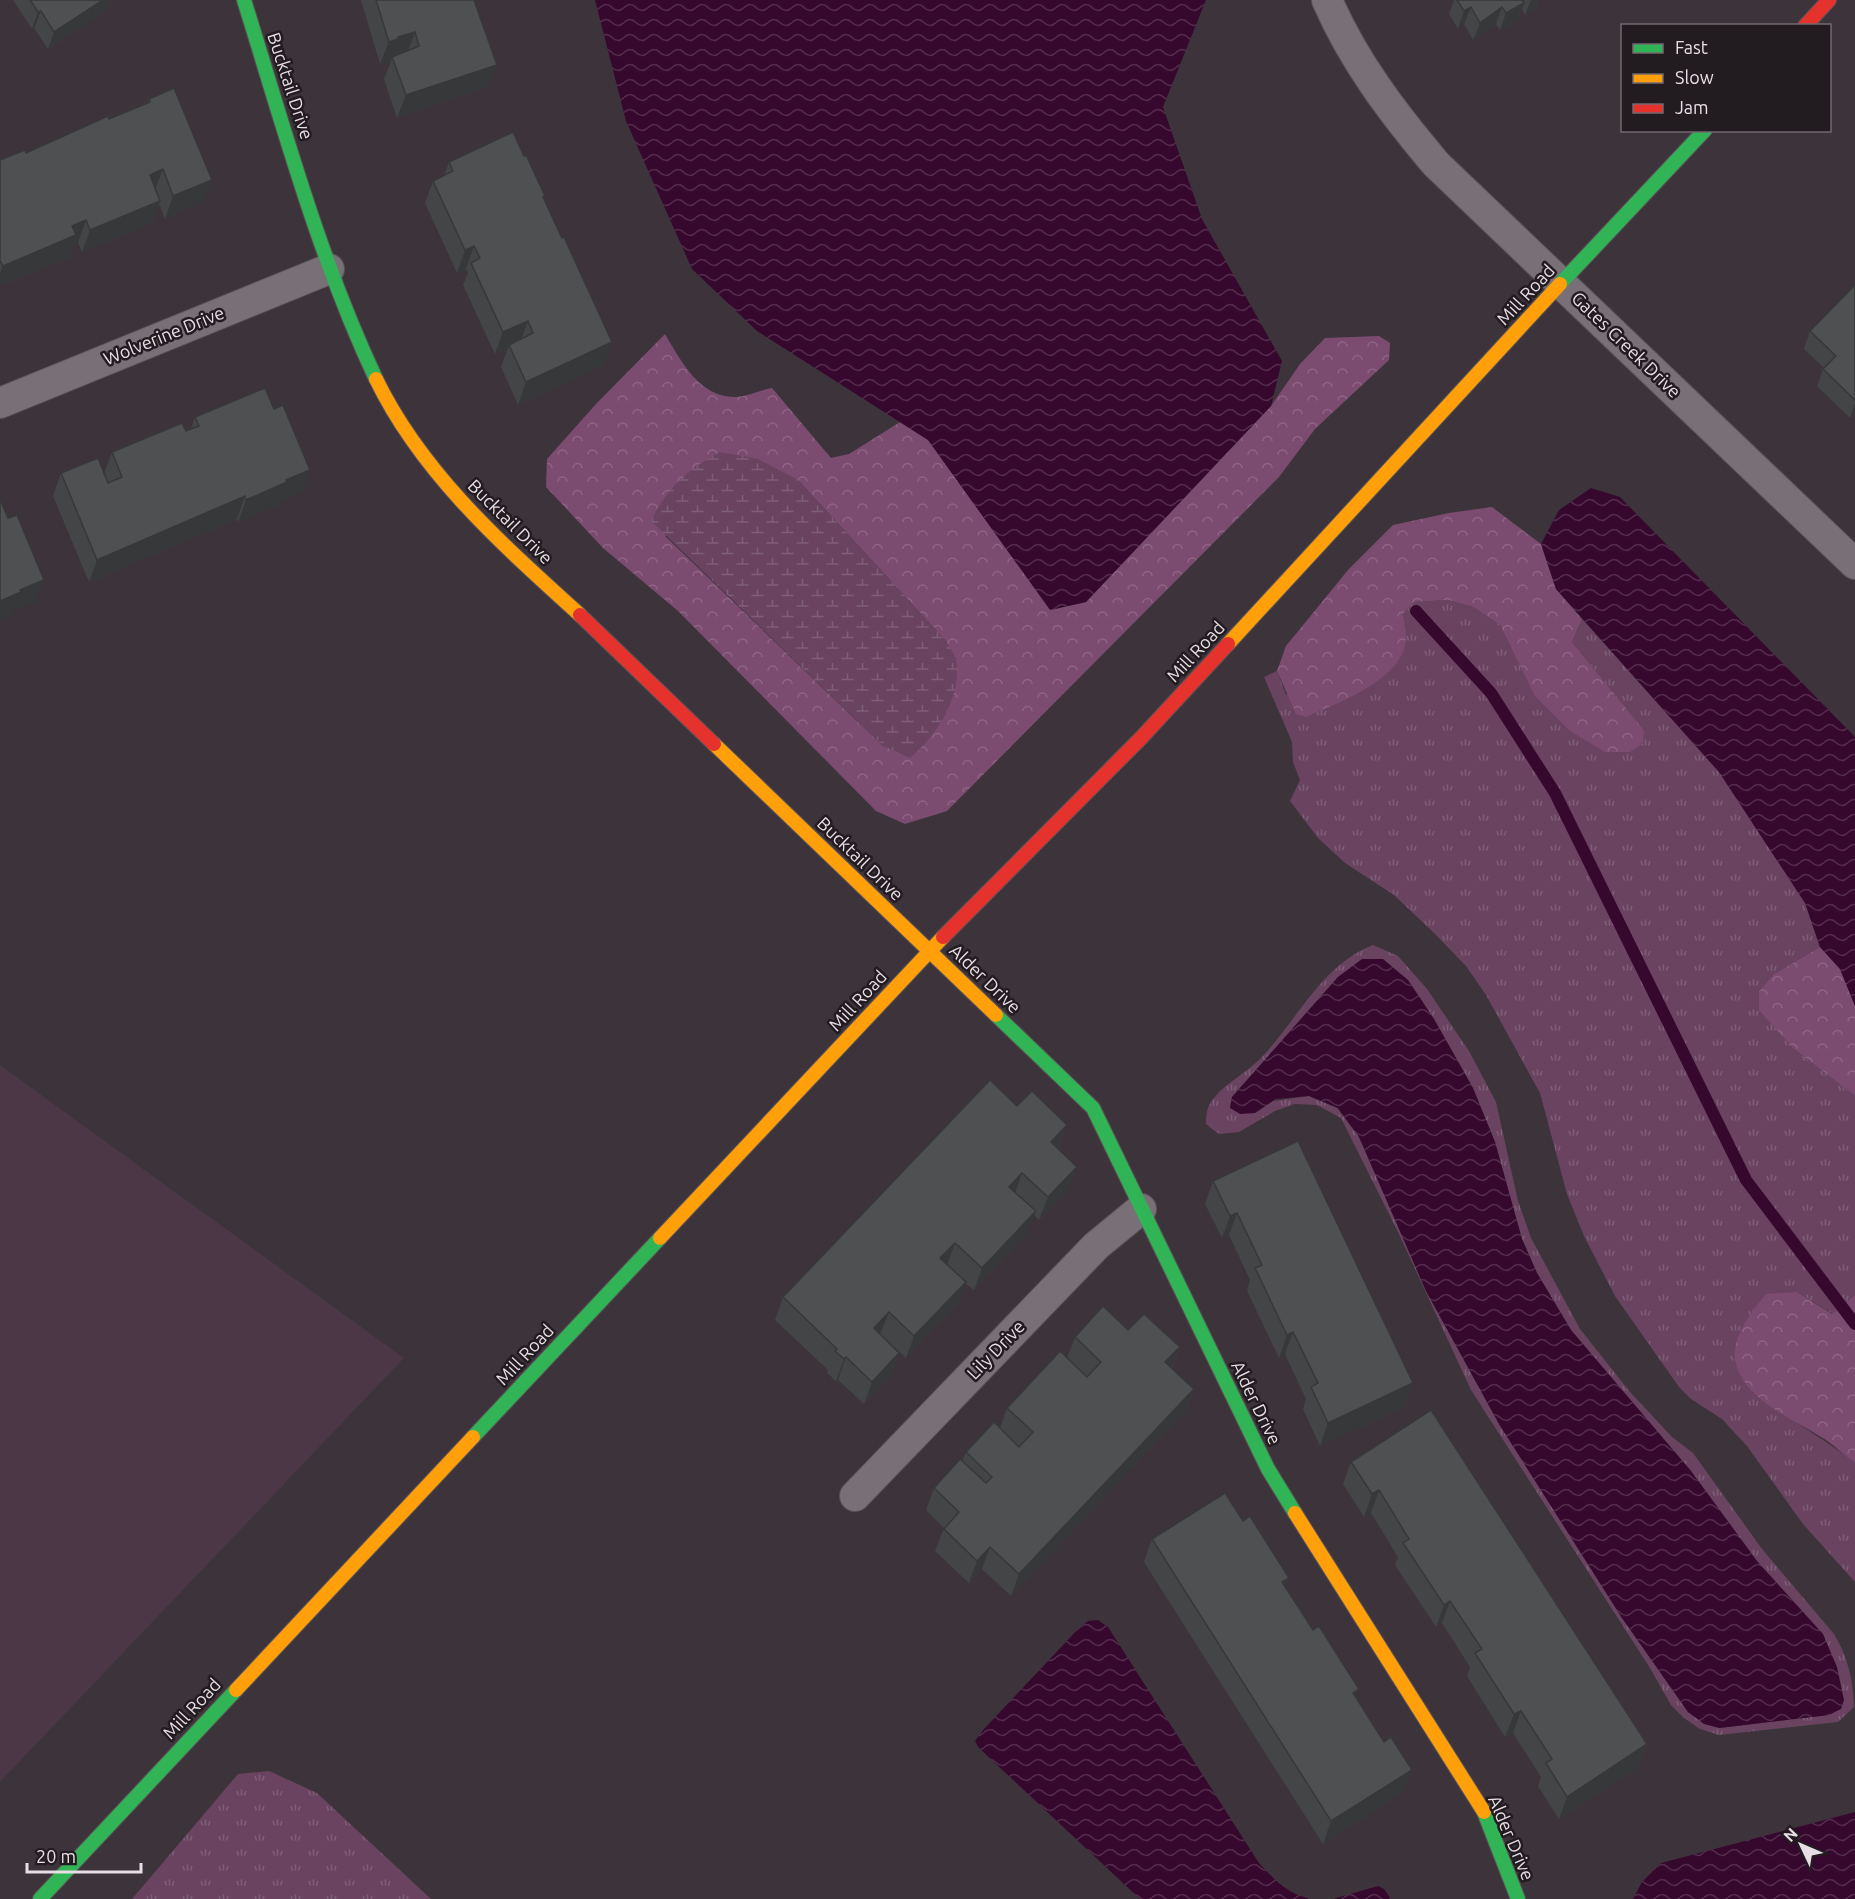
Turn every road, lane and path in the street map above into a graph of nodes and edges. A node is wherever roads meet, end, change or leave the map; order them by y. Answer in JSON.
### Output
{"nodes":[{"id":1,"x":244,"y":0,"type":"edge"},
{"id":2,"x":1327,"y":0,"type":"edge"},
{"id":3,"x":1829,"y":0,"type":"edge"},
{"id":4,"x":1807,"y":24,"type":"edge"},
{"id":5,"x":1704,"y":132,"type":"edge"},
{"id":6,"x":329,"y":269,"type":"junction"},
{"id":7,"x":1561,"y":283,"type":"junction"},
{"id":8,"x":0,"y":403,"type":"edge"},
{"id":9,"x":1855,"y":564,"type":"edge"},
{"id":10,"x":929,"y":951,"type":"junction"},
{"id":11,"x":1141,"y":1209,"type":"junction"},
{"id":12,"x":855,"y":1496,"type":"dead end"},
{"id":13,"x":40,"y":1899,"type":"edge"},
{"id":14,"x":1518,"y":1899,"type":"edge"}],
"edges":[{"from":1,"to":6,"type":"street","name":"Bucktail Drive"},
{"from":2,"to":7,"type":"street","name":"Gates Creek Drive"},
{"from":3,"to":4,"type":"street"},
{"from":5,"to":7,"type":"street","name":"Mill Road"},
{"from":6,"to":8,"type":"street","name":"Wolverine Drive"},
{"from":6,"to":10,"type":"street","name":"Bucktail Drive"},
{"from":7,"to":9,"type":"street","name":"Gates Creek Drive"},
{"from":7,"to":10,"type":"street","name":"Mill Road"},
{"from":10,"to":11,"type":"street","name":"Alder Drive"},
{"from":10,"to":13,"type":"street","name":"Mill Road"},
{"from":11,"to":12,"type":"street","name":"Lily Drive"},
{"from":11,"to":14,"type":"street","name":"Alder Drive"}]}
